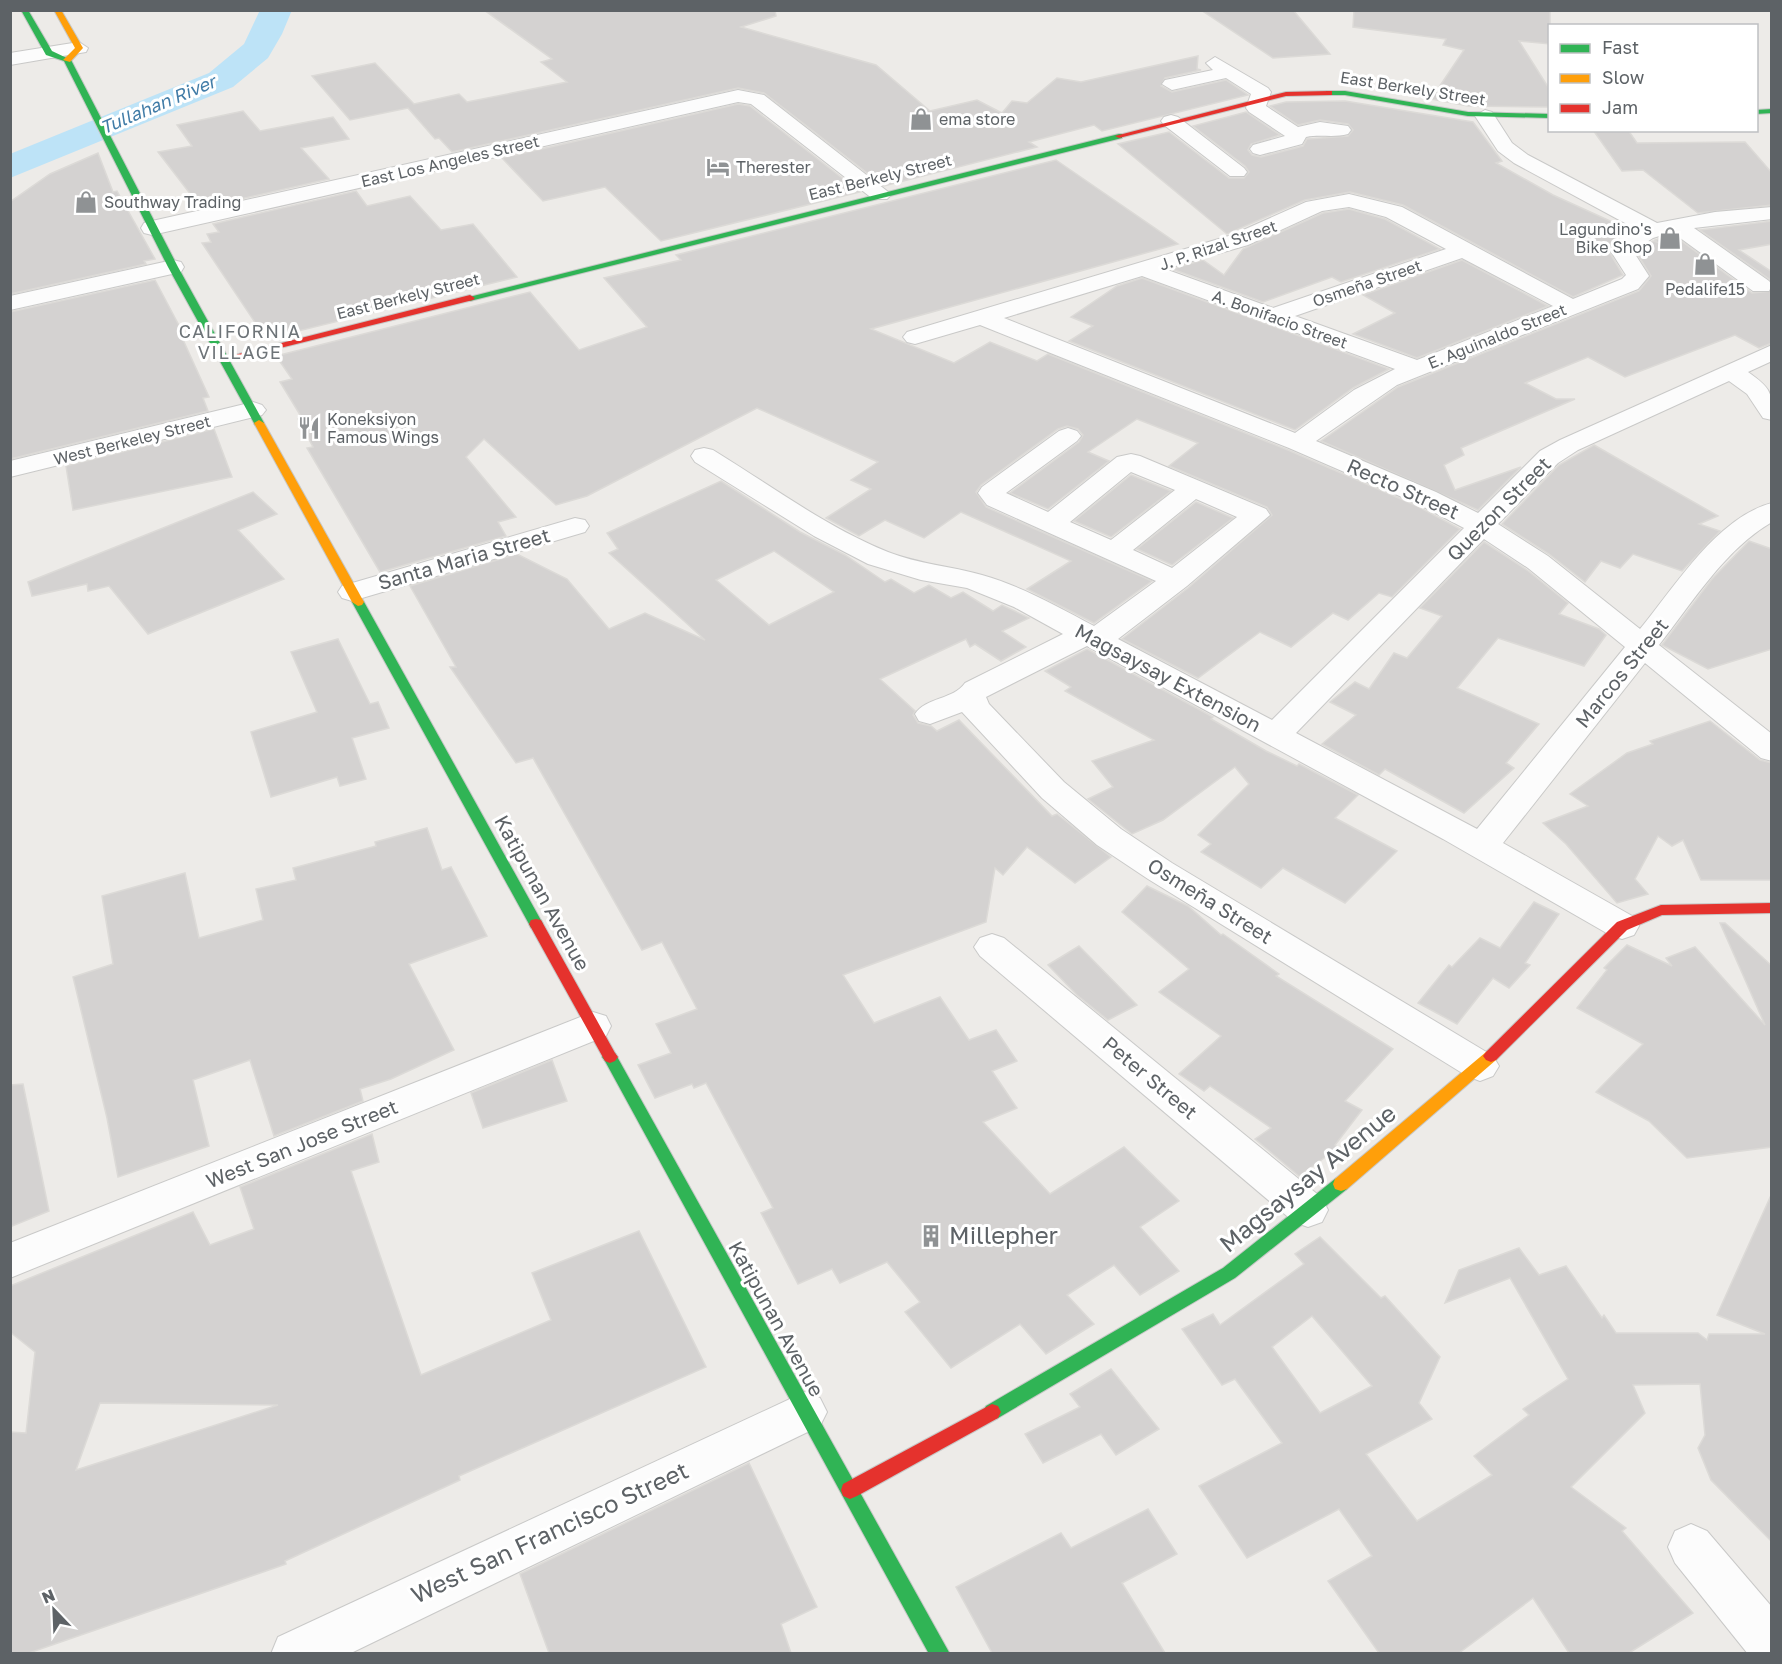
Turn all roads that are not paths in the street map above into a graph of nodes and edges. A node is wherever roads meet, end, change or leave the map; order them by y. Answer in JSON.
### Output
{"nodes":[{"id":1,"x":24,"y":10,"type":"edge"},
{"id":2,"x":57,"y":10,"type":"edge"},
{"id":3,"x":49,"y":53,"type":"junction"},
{"id":4,"x":73,"y":54,"type":"junction"},
{"id":5,"x":10,"y":59,"type":"edge"},
{"id":6,"x":1172,"y":84,"type":"dead end"},
{"id":7,"x":1259,"y":100,"type":"junction"},
{"id":8,"x":1485,"y":116,"type":"junction"},
{"id":9,"x":1548,"y":116,"type":"edge"},
{"id":10,"x":1171,"y":121,"type":"junction"},
{"id":11,"x":1341,"y":130,"type":"dead end"},
{"id":12,"x":1294,"y":134,"type":"junction"},
{"id":13,"x":1260,"y":149,"type":"dead end"},
{"id":14,"x":1237,"y":172,"type":"dead end"},
{"id":15,"x":880,"y":195,"type":"junction"},
{"id":16,"x":1772,"y":213,"type":"edge"},
{"id":17,"x":1706,"y":219,"type":"junction"},
{"id":18,"x":152,"y":228,"type":"junction"},
{"id":19,"x":1666,"y":228,"type":"junction"},
{"id":20,"x":1463,"y":250,"type":"junction"},
{"id":21,"x":173,"y":267,"type":"junction"},
{"id":22,"x":1143,"y":270,"type":"junction"},
{"id":23,"x":1766,"y":277,"type":"edge"},
{"id":24,"x":10,"y":303,"type":"edge"},
{"id":25,"x":1571,"y":307,"type":"junction"},
{"id":26,"x":1272,"y":316,"type":"junction"},
{"id":27,"x":981,"y":317,"type":"junction"},
{"id":28,"x":915,"y":337,"type":"dead end"},
{"id":29,"x":1772,"y":352,"type":"edge"},
{"id":30,"x":224,"y":359,"type":"junction"},
{"id":31,"x":1416,"y":368,"type":"junction"},
{"id":32,"x":1731,"y":371,"type":"junction"},
{"id":33,"x":253,"y":410,"type":"junction"},
{"id":34,"x":1772,"y":413,"type":"edge"},
{"id":35,"x":1068,"y":436,"type":"dead end"},
{"id":36,"x":1298,"y":443,"type":"junction"},
{"id":37,"x":705,"y":456,"type":"dead end"},
{"id":38,"x":10,"y":469,"type":"edge"},
{"id":39,"x":1195,"y":488,"type":"junction"},
{"id":40,"x":1772,"y":511,"type":"edge"},
{"id":41,"x":1053,"y":522,"type":"junction"},
{"id":42,"x":575,"y":526,"type":"dead end"},
{"id":43,"x":1482,"y":526,"type":"junction"},
{"id":44,"x":1114,"y":551,"type":"junction"},
{"id":45,"x":1177,"y":580,"type":"junction"},
{"id":46,"x":352,"y":592,"type":"junction"},
{"id":47,"x":1090,"y":636,"type":"junction"},
{"id":48,"x":1644,"y":648,"type":"junction"},
{"id":49,"x":971,"y":697,"type":"junction"},
{"id":50,"x":930,"y":714,"type":"dead end"},
{"id":51,"x":1276,"y":735,"type":"junction"},
{"id":52,"x":1772,"y":751,"type":"edge"},
{"id":53,"x":1482,"y":846,"type":"junction"},
{"id":54,"x":1772,"y":908,"type":"edge"},
{"id":55,"x":1622,"y":926,"type":"junction"},
{"id":56,"x":992,"y":947,"type":"dead end"},
{"id":57,"x":593,"y":1026,"type":"junction"},
{"id":58,"x":1480,"y":1066,"type":"junction"},
{"id":59,"x":1308,"y":1210,"type":"junction"},
{"id":60,"x":10,"y":1261,"type":"edge"},
{"id":61,"x":805,"y":1412,"type":"junction"},
{"id":62,"x":850,"y":1490,"type":"junction"},
{"id":63,"x":1691,"y":1547,"type":"dead end"},
{"id":64,"x":1772,"y":1645,"type":"edge"},
{"id":65,"x":295,"y":1653,"type":"edge"},
{"id":66,"x":940,"y":1653,"type":"edge"}],
"edges":[{"from":1,"to":3,"type":"main road"},
{"from":2,"to":4,"type":"main road","name":"Katipunan Avenue"},
{"from":3,"to":4,"type":"street"},
{"from":3,"to":5,"type":"street"},
{"from":4,"to":18,"type":"main road","name":"Katipunan Avenue"},
{"from":6,"to":7,"type":"street"},
{"from":7,"to":8,"type":"main road","name":"East Berkely Street"},
{"from":7,"to":10,"type":"main road","name":"East Berkely Street"},
{"from":7,"to":12,"type":"street"},
{"from":8,"to":9,"type":"main road","name":"East Berkely Street"},
{"from":8,"to":19,"type":"street"},
{"from":10,"to":14,"type":"street"},
{"from":10,"to":15,"type":"main road","name":"East Berkely Street"},
{"from":11,"to":12,"type":"street"},
{"from":12,"to":13,"type":"street"},
{"from":15,"to":18,"type":"street","name":"East Los Angeles Street"},
{"from":15,"to":30,"type":"main road","name":"East Berkely Street"},
{"from":16,"to":17,"type":"street"},
{"from":17,"to":19,"type":"street"},
{"from":17,"to":23,"type":"street"},
{"from":18,"to":21,"type":"main road","name":"Katipunan Avenue"},
{"from":19,"to":23,"type":"street"},
{"from":19,"to":25,"type":"street","name":"E. Aguinaldo Street"},
{"from":20,"to":22,"type":"street","name":"J. P. Rizal Street"},
{"from":20,"to":25,"type":"street","name":"J. P. Rizal Street"},
{"from":20,"to":26,"type":"street","name":"Osmeña Street"},
{"from":21,"to":24,"type":"street"},
{"from":21,"to":30,"type":"main road","name":"Katipunan Avenue"},
{"from":22,"to":26,"type":"street","name":"A. Bonifacio Street"},
{"from":22,"to":27,"type":"street","name":"J. P. Rizal Street"},
{"from":25,"to":31,"type":"street","name":"E. Aguinaldo Street"},
{"from":26,"to":31,"type":"street","name":"A. Bonifacio Street"},
{"from":27,"to":28,"type":"street","name":"J. P. Rizal Street"},
{"from":27,"to":36,"type":"street","name":"Recto Street"},
{"from":29,"to":32,"type":"street","name":"Quezon Street"},
{"from":30,"to":33,"type":"main road","name":"Katipunan Avenue"},
{"from":31,"to":36,"type":"street","name":"E. Aguinaldo Street"},
{"from":32,"to":34,"type":"street"},
{"from":32,"to":43,"type":"street","name":"Quezon Street"},
{"from":33,"to":38,"type":"street","name":"West Berkeley Street"},
{"from":33,"to":46,"type":"main road","name":"Katipunan Avenue"},
{"from":35,"to":41,"type":"street"},
{"from":36,"to":43,"type":"street","name":"Recto Street"},
{"from":37,"to":47,"type":"street","name":"Magsaysay Extension"},
{"from":39,"to":41,"type":"street"},
{"from":39,"to":44,"type":"street"},
{"from":39,"to":45,"type":"street"},
{"from":40,"to":48,"type":"street","name":"Marcos Street"},
{"from":41,"to":44,"type":"street"},
{"from":42,"to":46,"type":"street","name":"Santa Maria Street"},
{"from":43,"to":48,"type":"street","name":"Recto Street"},
{"from":43,"to":51,"type":"street","name":"Quezon Street"},
{"from":44,"to":45,"type":"street"},
{"from":45,"to":47,"type":"street"},
{"from":46,"to":57,"type":"main road","name":"Katipunan Avenue"},
{"from":47,"to":49,"type":"street"},
{"from":47,"to":51,"type":"street","name":"Magsaysay Extension"},
{"from":48,"to":52,"type":"street","name":"Recto Street"},
{"from":48,"to":53,"type":"street","name":"Marcos Street"},
{"from":49,"to":50,"type":"street"},
{"from":49,"to":58,"type":"street","name":"Osmeña Street"},
{"from":51,"to":53,"type":"street","name":"Magsaysay Extension"},
{"from":53,"to":55,"type":"street","name":"Magsaysay Extension"},
{"from":54,"to":55,"type":"main road","name":"Magsaysay Avenue"},
{"from":55,"to":58,"type":"main road","name":"Magsaysay Avenue"},
{"from":56,"to":59,"type":"street","name":"Peter Street"},
{"from":57,"to":60,"type":"street","name":"West San Jose Street"},
{"from":57,"to":61,"type":"main road","name":"Katipunan Avenue"},
{"from":58,"to":59,"type":"main road","name":"Magsaysay Avenue"},
{"from":59,"to":62,"type":"main road","name":"Magsaysay Avenue"},
{"from":61,"to":62,"type":"main road","name":"Katipunan Avenue"},
{"from":61,"to":65,"type":"street","name":"West San Francisco Street"},
{"from":62,"to":66,"type":"main road","name":"Katipunan Avenue"},
{"from":63,"to":64,"type":"street"}]}
